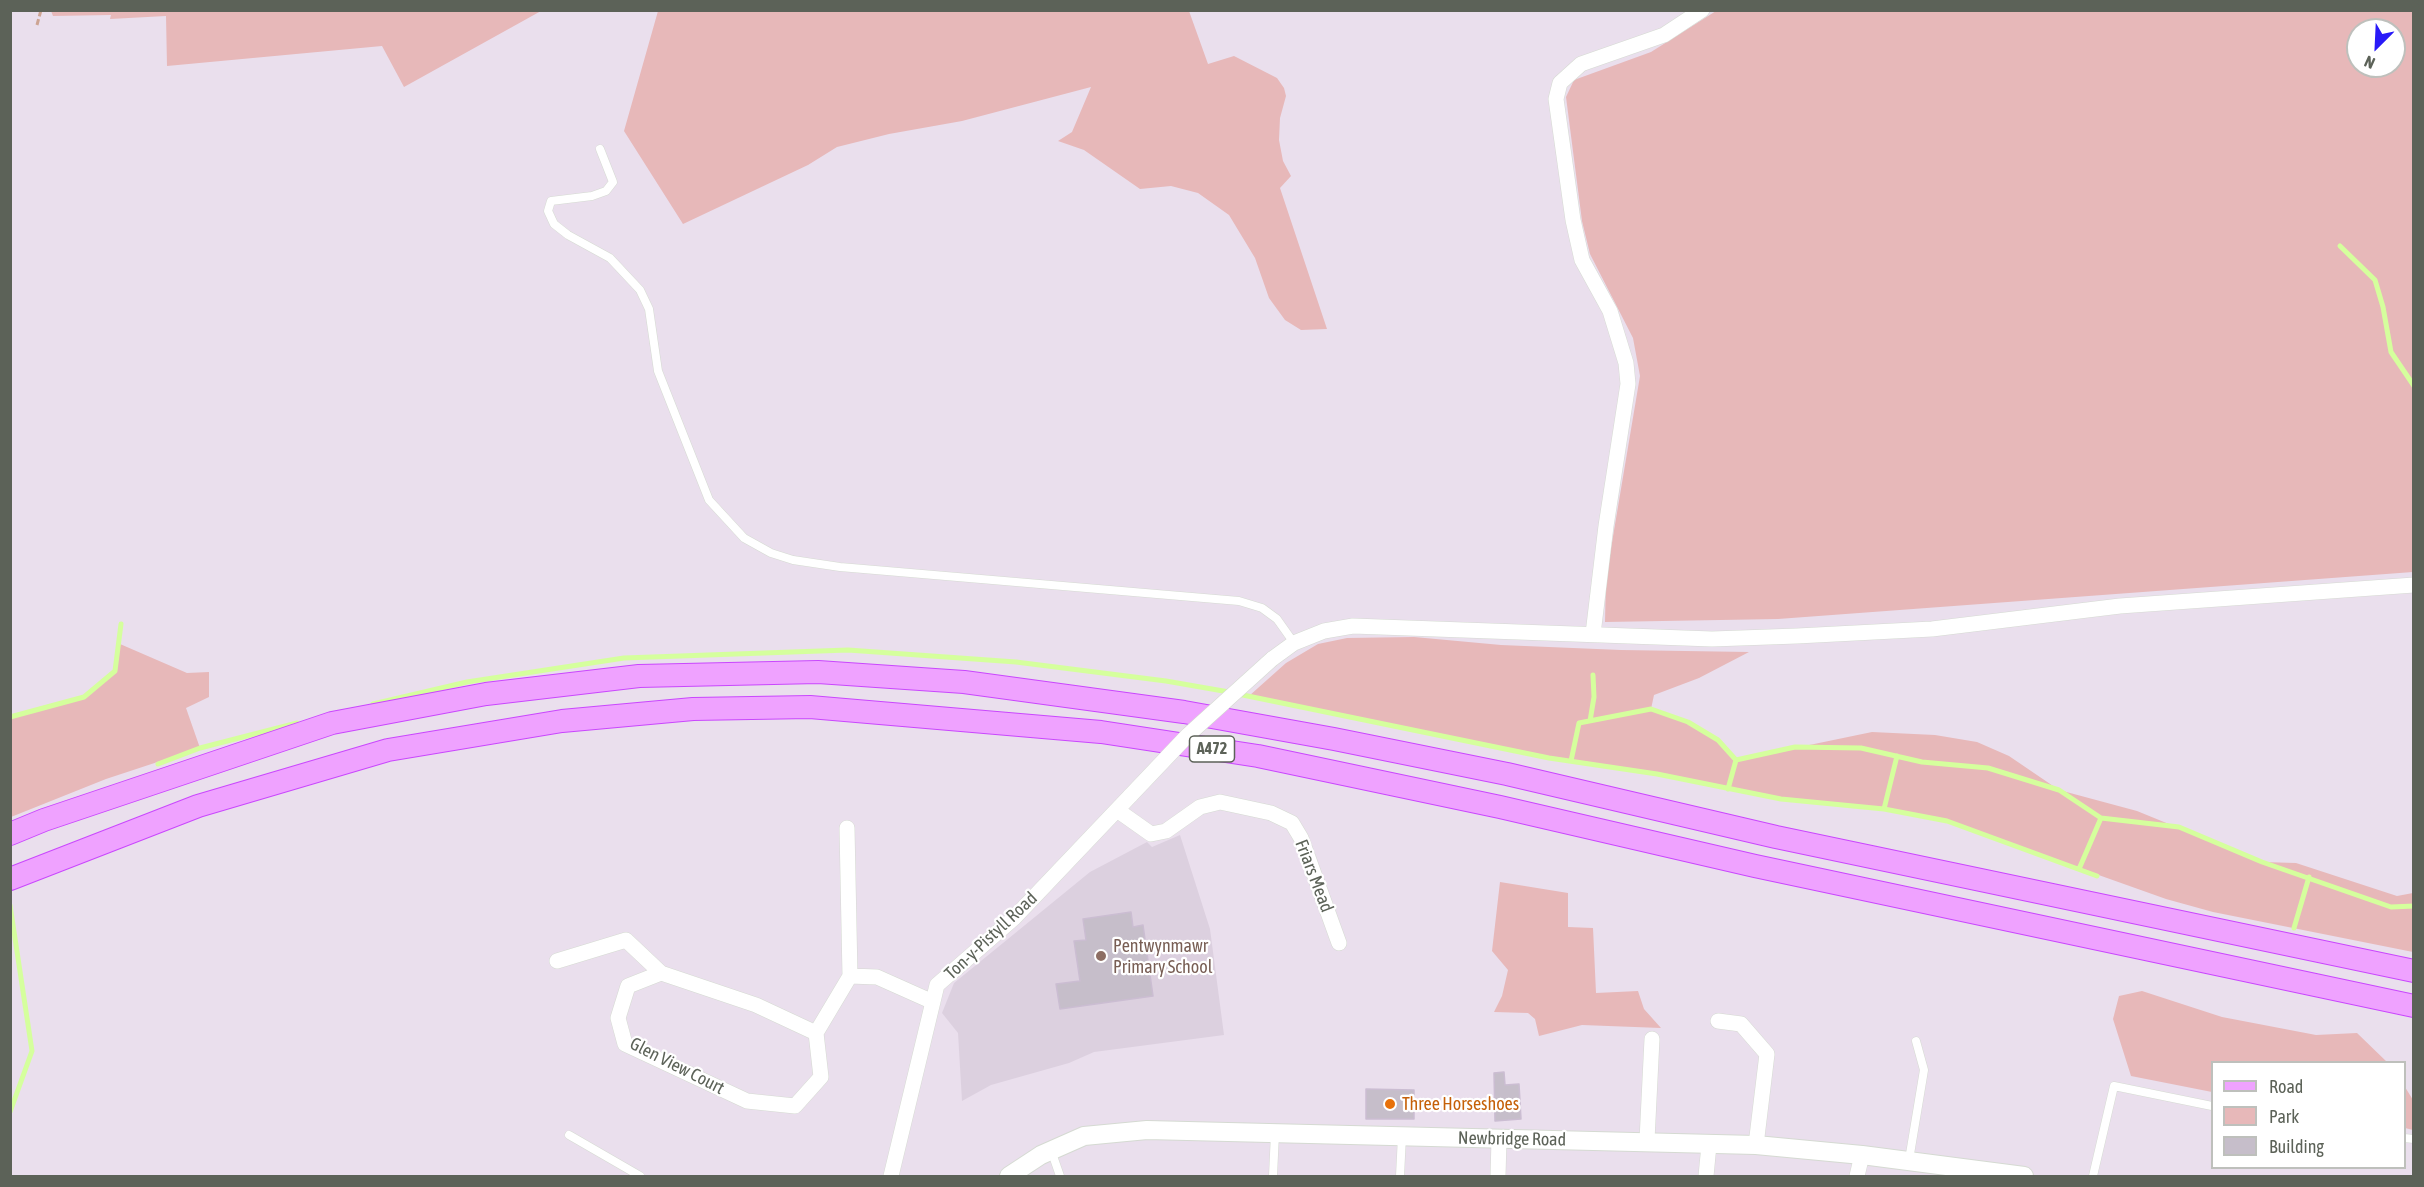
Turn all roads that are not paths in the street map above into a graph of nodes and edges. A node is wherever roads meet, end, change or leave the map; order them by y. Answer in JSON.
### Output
{"nodes":[{"id":1,"x":1702,"y":10,"type":"edge"},
{"id":2,"x":600,"y":148,"type":"dead end"},
{"id":3,"x":2414,"y":585,"type":"edge"},
{"id":4,"x":1593,"y":634,"type":"junction"},
{"id":5,"x":1294,"y":643,"type":"junction"},
{"id":6,"x":1117,"y":810,"type":"junction"},
{"id":7,"x":847,"y":828,"type":"dead end"},
{"id":8,"x":10,"y":834,"type":"edge"},
{"id":9,"x":10,"y":879,"type":"edge"},
{"id":10,"x":1340,"y":943,"type":"dead end"},
{"id":11,"x":557,"y":961,"type":"dead end"},
{"id":12,"x":2414,"y":971,"type":"edge"},
{"id":13,"x":660,"y":974,"type":"junction"},
{"id":14,"x":850,"y":976,"type":"junction"},
{"id":15,"x":933,"y":1002,"type":"junction"},
{"id":16,"x":2414,"y":1006,"type":"edge"},
{"id":17,"x":1718,"y":1021,"type":"dead end"},
{"id":18,"x":816,"y":1033,"type":"junction"},
{"id":19,"x":1652,"y":1038,"type":"dead end"},
{"id":20,"x":1916,"y":1041,"type":"dead end"},
{"id":21,"x":2211,"y":1106,"type":"edge"},
{"id":22,"x":1275,"y":1132,"type":"junction"},
{"id":23,"x":569,"y":1135,"type":"dead end"},
{"id":24,"x":1402,"y":1137,"type":"junction"},
{"id":25,"x":1499,"y":1140,"type":"junction"},
{"id":26,"x":1647,"y":1140,"type":"junction"},
{"id":27,"x":1709,"y":1145,"type":"junction"},
{"id":28,"x":1756,"y":1145,"type":"junction"},
{"id":29,"x":1051,"y":1150,"type":"junction"},
{"id":30,"x":1862,"y":1155,"type":"junction"},
{"id":31,"x":1909,"y":1161,"type":"junction"},
{"id":32,"x":640,"y":1176,"type":"edge"},
{"id":33,"x":891,"y":1176,"type":"edge"},
{"id":34,"x":1009,"y":1176,"type":"edge"},
{"id":35,"x":1060,"y":1176,"type":"edge"},
{"id":36,"x":1273,"y":1176,"type":"edge"},
{"id":37,"x":1400,"y":1176,"type":"edge"},
{"id":38,"x":1498,"y":1176,"type":"edge"},
{"id":39,"x":1706,"y":1176,"type":"edge"},
{"id":40,"x":1857,"y":1176,"type":"edge"},
{"id":41,"x":2024,"y":1176,"type":"edge"},
{"id":42,"x":2093,"y":1176,"type":"edge"}],
"edges":[{"from":1,"to":4,"type":"street"},
{"from":2,"to":5,"type":"lane"},
{"from":3,"to":4,"type":"street","name":"Ton-y-Pistyll Road"},
{"from":4,"to":5,"type":"street","name":"Ton-y-Pistyll Road"},
{"from":5,"to":6,"type":"street","name":"Ton-y-Pistyll Road","bridge":true},
{"from":6,"to":10,"type":"street","name":"Friars Mead"},
{"from":6,"to":15,"type":"street","name":"Ton-y-Pistyll Road"},
{"from":7,"to":14,"type":"street"},
{"from":8,"to":12,"type":"main road","number":"A472"},
{"from":9,"to":16,"type":"main road","number":"A472"},
{"from":11,"to":13,"type":"street"},
{"from":13,"to":18,"type":"street"},
{"from":13,"to":18,"type":"street","name":"Glen View Court"},
{"from":14,"to":15,"type":"street"},
{"from":14,"to":18,"type":"street"},
{"from":15,"to":33,"type":"street","name":"Ton-y-Pistyll Road"},
{"from":17,"to":28,"type":"street"},
{"from":19,"to":26,"type":"street"},
{"from":20,"to":31,"type":"lane"},
{"from":21,"to":42,"type":"lane"},
{"from":22,"to":24,"type":"street","name":"Newbridge Road"},
{"from":22,"to":29,"type":"street","name":"Newbridge Road"},
{"from":22,"to":36,"type":"lane"},
{"from":23,"to":32,"type":"lane"},
{"from":24,"to":25,"type":"street","name":"Newbridge Road"},
{"from":24,"to":37,"type":"lane"},
{"from":25,"to":26,"type":"street","name":"Newbridge Road"},
{"from":25,"to":38,"type":"street"},
{"from":26,"to":27,"type":"street","name":"Newbridge Road"},
{"from":27,"to":28,"type":"street","name":"Newbridge Road"},
{"from":27,"to":39,"type":"street"},
{"from":28,"to":30,"type":"street","name":"Newbridge Road"},
{"from":29,"to":34,"type":"street","name":"Newbridge Road"},
{"from":29,"to":35,"type":"lane"},
{"from":30,"to":31,"type":"street","name":"Newbridge Road"},
{"from":30,"to":40,"type":"street"},
{"from":31,"to":41,"type":"street","name":"Newbridge Road"}]}
